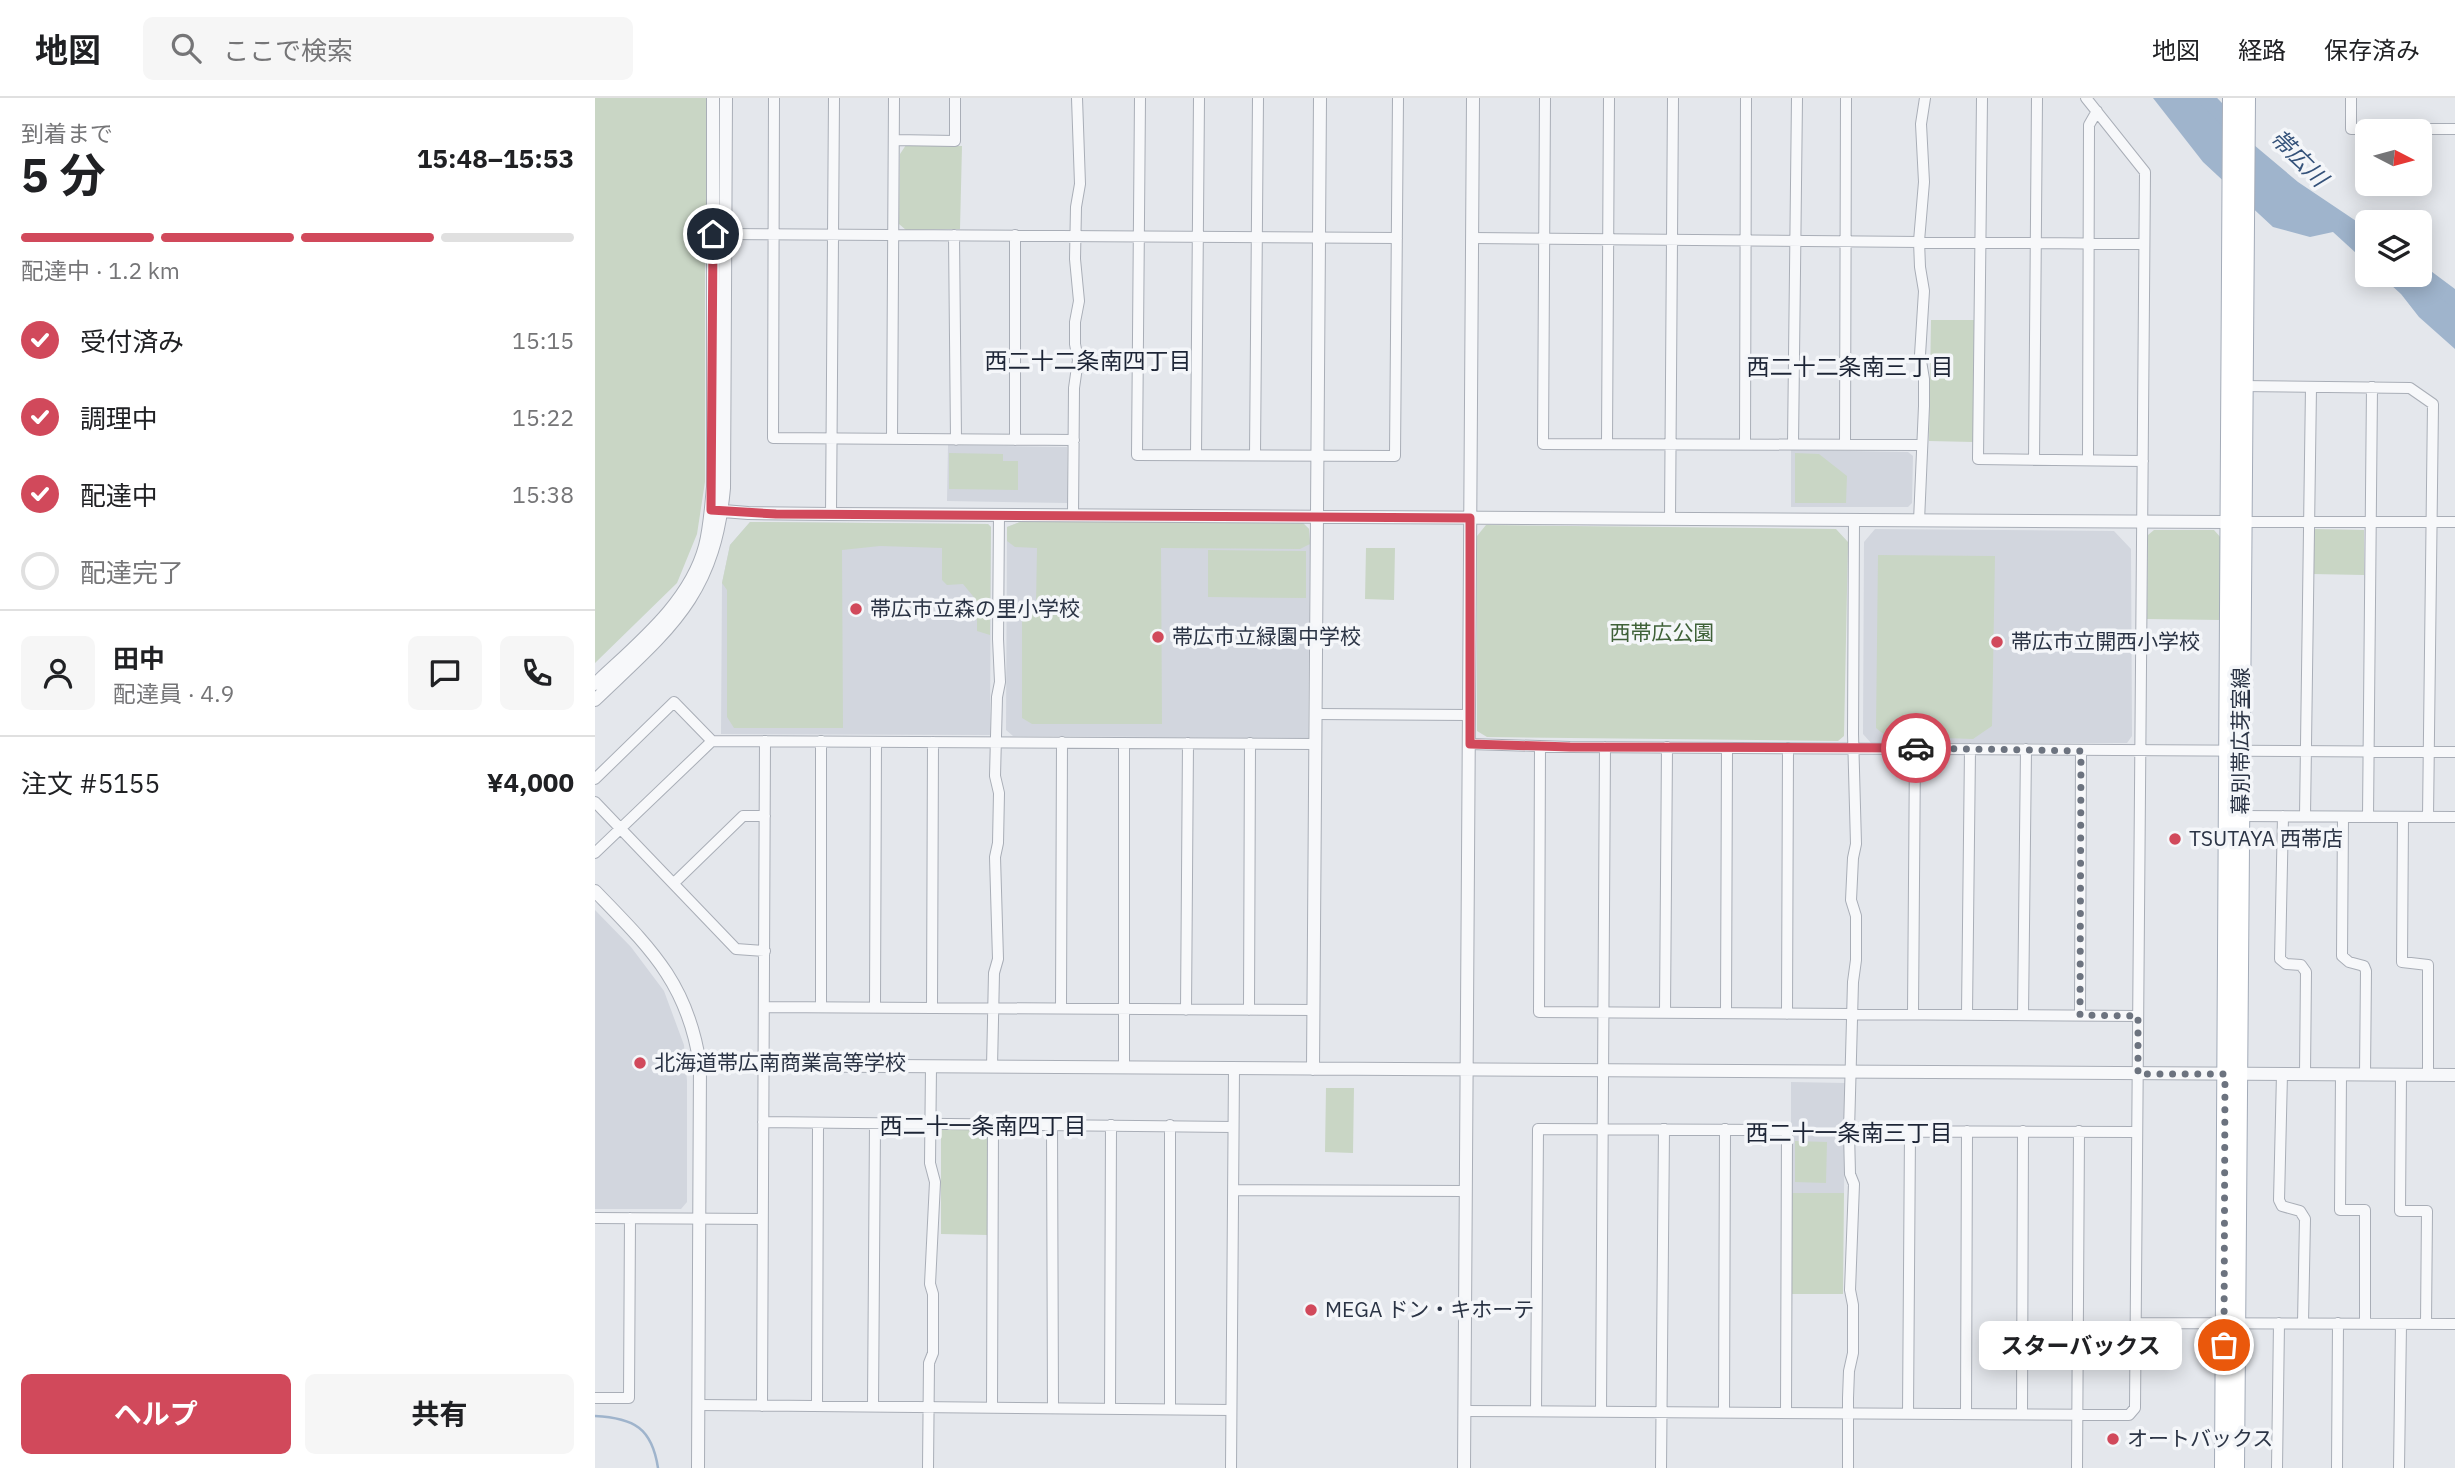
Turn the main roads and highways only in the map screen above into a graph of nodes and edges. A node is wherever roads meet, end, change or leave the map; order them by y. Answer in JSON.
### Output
{"nodes":[{"id":1,"x":2231,"y":98,"type":"edge"},
{"id":2,"x":2247,"y":98,"type":"edge"},
{"id":3,"x":2237,"y":386,"type":"junction"},
{"id":4,"x":2231,"y":1322,"type":"junction"},
{"id":5,"x":2223,"y":1468,"type":"edge"},
{"id":6,"x":2236,"y":1468,"type":"edge"}],
"edges":[{"from":1,"to":3,"type":"main road","name":"幕別帯広芽室線"},
{"from":2,"to":3,"type":"main road","name":"幕別帯広芽室線"},
{"from":3,"to":4,"type":"main road","name":"幕別帯広芽室線"},
{"from":4,"to":5,"type":"main road","name":"幕別帯広芽室線"},
{"from":4,"to":6,"type":"main road","name":"幕別帯広芽室線"}]}
